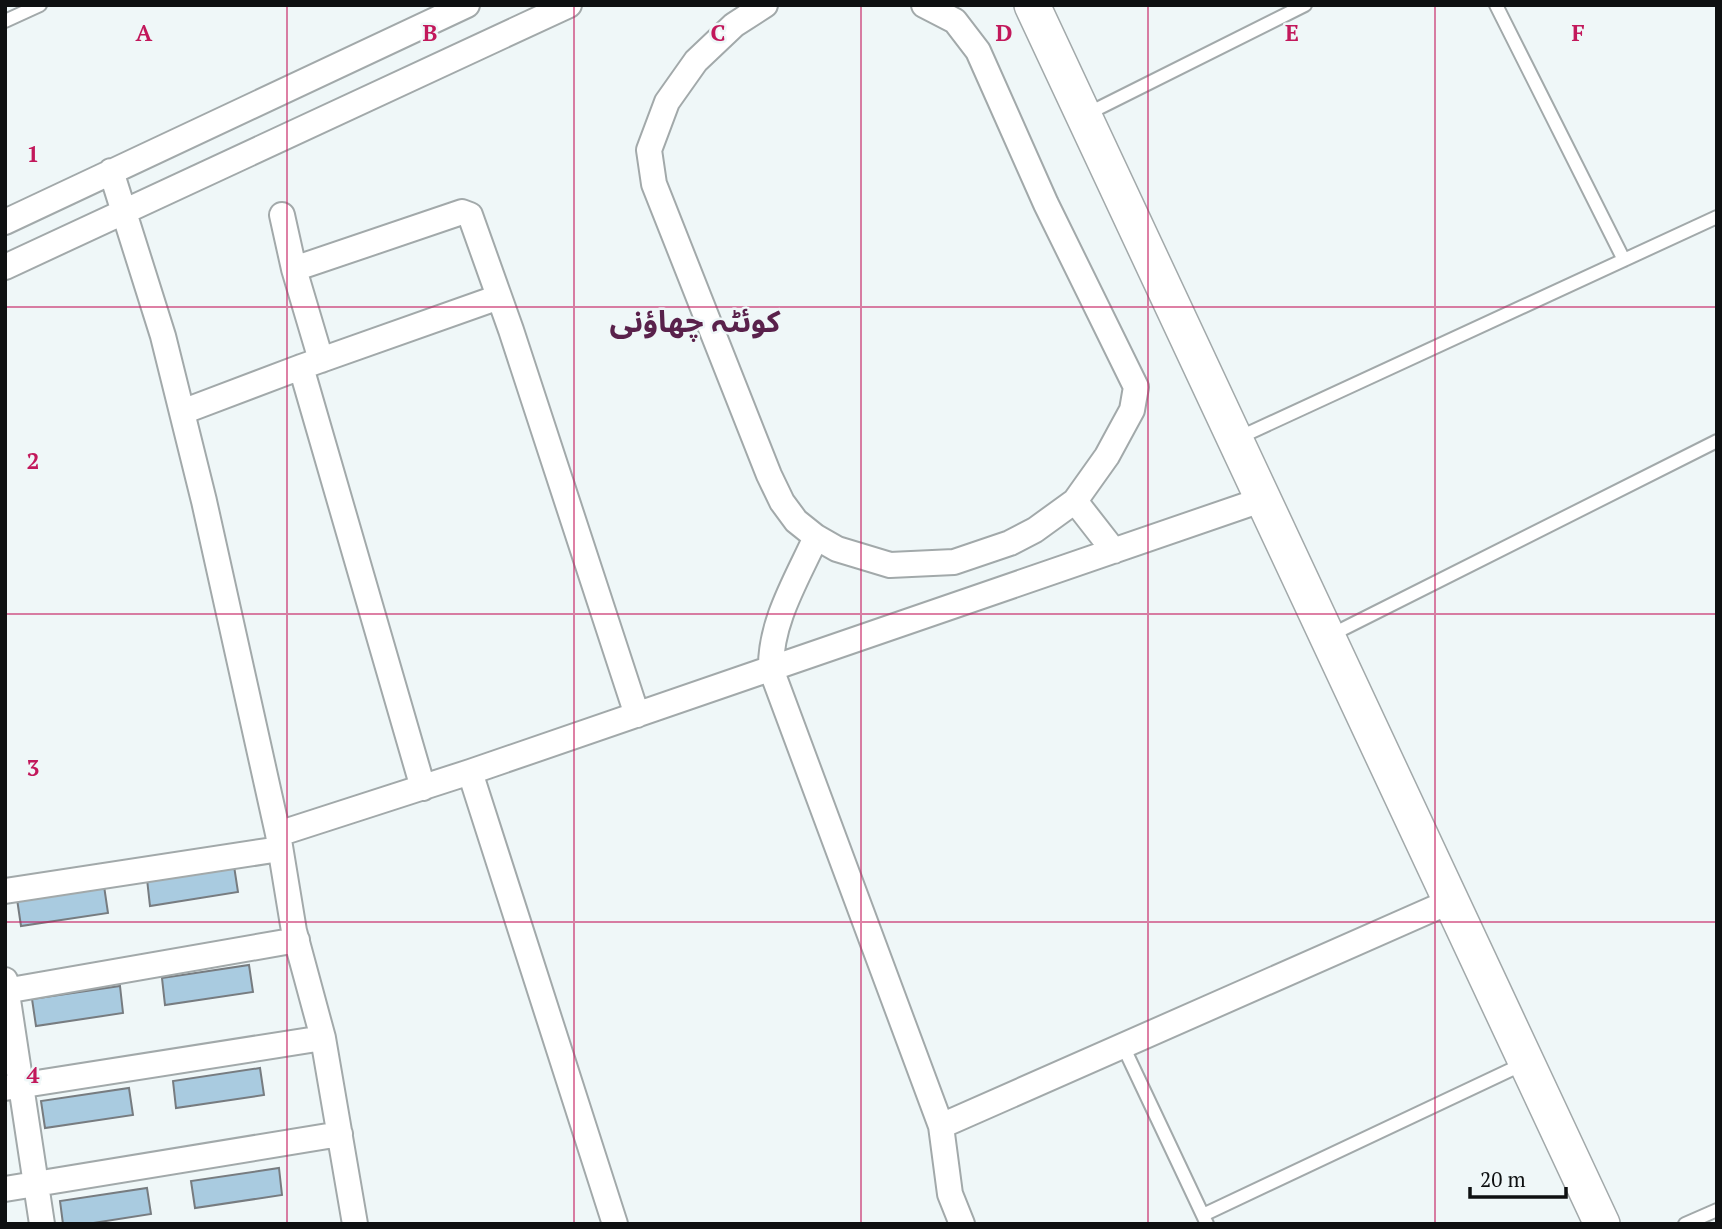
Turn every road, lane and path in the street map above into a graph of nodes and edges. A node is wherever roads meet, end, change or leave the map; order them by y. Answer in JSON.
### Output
{"nodes":[{"id":1,"x":40,"y":5,"type":"edge"},
{"id":2,"x":467,"y":5,"type":"edge"},
{"id":3,"x":569,"y":5,"type":"edge"},
{"id":4,"x":765,"y":5,"type":"edge"},
{"id":5,"x":924,"y":5,"type":"edge"},
{"id":6,"x":1032,"y":5,"type":"edge"},
{"id":7,"x":1305,"y":5,"type":"edge"},
{"id":8,"x":1496,"y":5,"type":"edge"},
{"id":9,"x":5,"y":21,"type":"edge"},
{"id":10,"x":1084,"y":116,"type":"junction"},
{"id":11,"x":111,"y":171,"type":"junction"},
{"id":12,"x":123,"y":212,"type":"junction"},
{"id":13,"x":282,"y":215,"type":"dead end"},
{"id":14,"x":1717,"y":217,"type":"edge"},
{"id":15,"x":5,"y":222,"type":"edge"},
{"id":16,"x":1624,"y":260,"type":"junction"},
{"id":17,"x":5,"y":267,"type":"edge"},
{"id":18,"x":294,"y":269,"type":"junction"},
{"id":19,"x":499,"y":297,"type":"junction"},
{"id":20,"x":311,"y":363,"type":"junction"},
{"id":21,"x":182,"y":412,"type":"junction"},
{"id":22,"x":1235,"y":439,"type":"junction"},
{"id":23,"x":1717,"y":441,"type":"edge"},
{"id":24,"x":1264,"y":499,"type":"junction"},
{"id":25,"x":1075,"y":501,"type":"junction"},
{"id":26,"x":816,"y":537,"type":"junction"},
{"id":27,"x":1114,"y":551,"type":"junction"},
{"id":28,"x":1328,"y":636,"type":"junction"},
{"id":29,"x":771,"y":669,"type":"junction"},
{"id":30,"x":637,"y":715,"type":"junction"},
{"id":31,"x":470,"y":772,"type":"junction"},
{"id":32,"x":423,"y":788,"type":"junction"},
{"id":33,"x":279,"y":841,"type":"junction"},
{"id":34,"x":5,"y":891,"type":"edge"},
{"id":35,"x":1451,"y":901,"type":"junction"},
{"id":36,"x":297,"y":940,"type":"junction"},
{"id":37,"x":6,"y":987,"type":"edge"},
{"id":38,"x":323,"y":1038,"type":"junction"},
{"id":39,"x":1123,"y":1046,"type":"junction"},
{"id":40,"x":1527,"y":1062,"type":"junction"},
{"id":41,"x":13,"y":1087,"type":"edge"},
{"id":42,"x":941,"y":1126,"type":"junction"},
{"id":43,"x":340,"y":1134,"type":"junction"},
{"id":44,"x":36,"y":1184,"type":"junction"},
{"id":45,"x":5,"y":1189,"type":"edge"},
{"id":46,"x":1717,"y":1210,"type":"edge"},
{"id":47,"x":1205,"y":1219,"type":"edge"},
{"id":48,"x":42,"y":1224,"type":"edge"},
{"id":49,"x":355,"y":1224,"type":"edge"},
{"id":50,"x":615,"y":1224,"type":"edge"},
{"id":51,"x":962,"y":1224,"type":"edge"},
{"id":52,"x":1602,"y":1224,"type":"edge"},
{"id":53,"x":1685,"y":1224,"type":"edge"}],
"edges":[{"from":1,"to":9,"type":"lane"},
{"from":2,"to":11,"type":"street"},
{"from":3,"to":12,"type":"street"},
{"from":4,"to":26,"type":"street"},
{"from":5,"to":25,"type":"street"},
{"from":6,"to":10,"type":"main road"},
{"from":7,"to":10,"type":"lane"},
{"from":8,"to":16,"type":"lane"},
{"from":10,"to":22,"type":"main road"},
{"from":11,"to":12,"type":"street"},
{"from":11,"to":15,"type":"street"},
{"from":12,"to":17,"type":"street"},
{"from":12,"to":21,"type":"street"},
{"from":13,"to":18,"type":"street"},
{"from":14,"to":16,"type":"lane"},
{"from":16,"to":22,"type":"lane"},
{"from":18,"to":19,"type":"street"},
{"from":18,"to":20,"type":"street"},
{"from":19,"to":20,"type":"street"},
{"from":19,"to":30,"type":"street"},
{"from":20,"to":21,"type":"street"},
{"from":20,"to":32,"type":"street"},
{"from":21,"to":33,"type":"street"},
{"from":22,"to":24,"type":"main road"},
{"from":23,"to":28,"type":"lane"},
{"from":24,"to":27,"type":"street"},
{"from":24,"to":28,"type":"main road"},
{"from":25,"to":26,"type":"street"},
{"from":25,"to":27,"type":"street"},
{"from":26,"to":29,"type":"street"},
{"from":27,"to":29,"type":"street"},
{"from":28,"to":35,"type":"main road"},
{"from":29,"to":30,"type":"street"},
{"from":29,"to":42,"type":"street"},
{"from":30,"to":31,"type":"street"},
{"from":31,"to":32,"type":"street"},
{"from":31,"to":50,"type":"street"},
{"from":32,"to":33,"type":"street"},
{"from":33,"to":34,"type":"street"},
{"from":33,"to":36,"type":"street"},
{"from":35,"to":39,"type":"street"},
{"from":35,"to":40,"type":"main road"},
{"from":36,"to":37,"type":"street"},
{"from":36,"to":38,"type":"street"},
{"from":37,"to":41,"type":"street"},
{"from":38,"to":41,"type":"street"},
{"from":38,"to":43,"type":"street"},
{"from":39,"to":42,"type":"street"},
{"from":39,"to":47,"type":"lane"},
{"from":40,"to":47,"type":"lane"},
{"from":40,"to":52,"type":"main road"},
{"from":41,"to":44,"type":"street"},
{"from":42,"to":51,"type":"street"},
{"from":43,"to":44,"type":"street"},
{"from":43,"to":49,"type":"street"},
{"from":44,"to":45,"type":"street"},
{"from":44,"to":48,"type":"street"},
{"from":46,"to":53,"type":"lane"}]}
